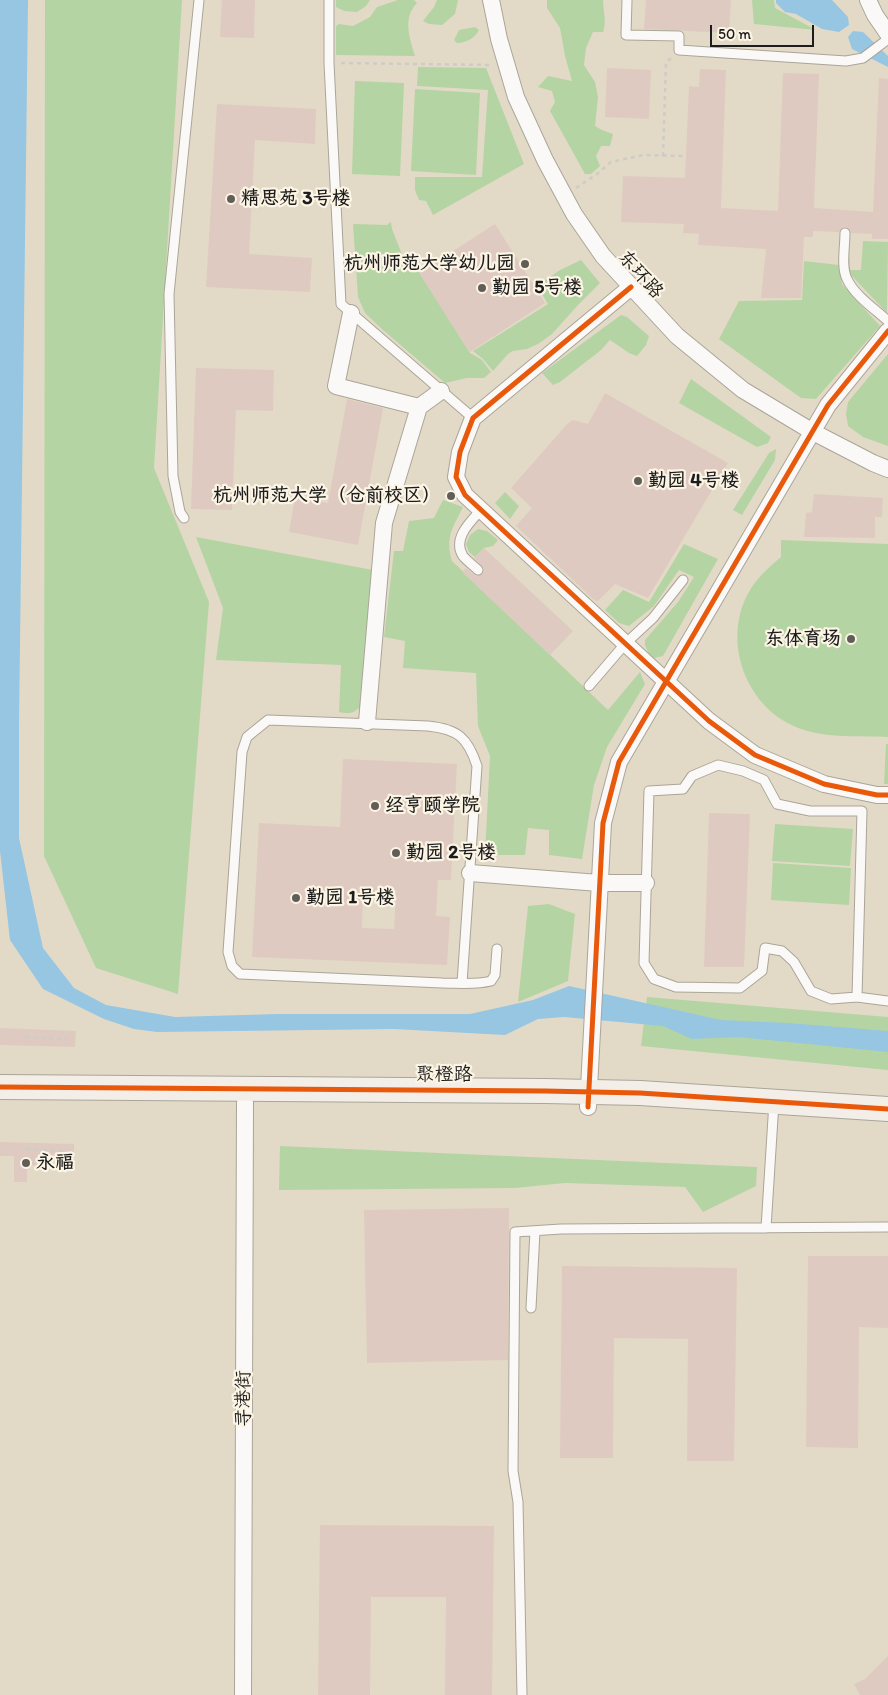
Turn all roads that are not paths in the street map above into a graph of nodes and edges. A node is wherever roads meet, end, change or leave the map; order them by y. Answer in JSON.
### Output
{"nodes":[{"id":1,"x":199,"y":0,"type":"edge"},
{"id":2,"x":329,"y":0,"type":"edge"},
{"id":3,"x":491,"y":0,"type":"edge"},
{"id":4,"x":627,"y":0,"type":"edge"},
{"id":5,"x":868,"y":0,"type":"edge"},
{"id":6,"x":887,"y":38,"type":"edge"},
{"id":7,"x":845,"y":233,"type":"dead end"},
{"id":8,"x":631,"y":287,"type":"junction"},
{"id":9,"x":351,"y":313,"type":"junction"},
{"id":10,"x":888,"y":321,"type":"edge"},
{"id":11,"x":888,"y":331,"type":"edge"},
{"id":12,"x":441,"y":390,"type":"junction"},
{"id":13,"x":419,"y":407,"type":"junction"},
{"id":14,"x":473,"y":418,"type":"junction"},
{"id":15,"x":813,"y":432,"type":"junction"},
{"id":16,"x":888,"y":469,"type":"edge"},
{"id":17,"x":481,"y":510,"type":"junction"},
{"id":18,"x":184,"y":518,"type":"dead end"},
{"id":19,"x":478,"y":570,"type":"dead end"},
{"id":20,"x":683,"y":580,"type":"dead end"},
{"id":21,"x":625,"y":644,"type":"junction"},
{"id":22,"x":666,"y":681,"type":"junction"},
{"id":23,"x":589,"y":686,"type":"dead end"},
{"id":24,"x":367,"y":722,"type":"junction"},
{"id":25,"x":755,"y":755,"type":"junction"},
{"id":26,"x":747,"y":773,"type":"junction"},
{"id":27,"x":867,"y":793,"type":"junction"},
{"id":28,"x":888,"y":795,"type":"edge"},
{"id":29,"x":862,"y":810,"type":"junction"},
{"id":30,"x":470,"y":873,"type":"junction"},
{"id":31,"x":599,"y":883,"type":"junction"},
{"id":32,"x":646,"y":883,"type":"junction"},
{"id":33,"x":497,"y":949,"type":"dead end"},
{"id":34,"x":462,"y":983,"type":"junction"},
{"id":35,"x":857,"y":998,"type":"junction"},
{"id":36,"x":888,"y":1001,"type":"edge"},
{"id":37,"x":0,"y":1087,"type":"edge"},
{"id":38,"x":589,"y":1099,"type":"junction"},
{"id":39,"x":0,"y":1102,"type":"edge"},
{"id":40,"x":245,"y":1103,"type":"junction"},
{"id":41,"x":774,"y":1108,"type":"junction"},
{"id":42,"x":888,"y":1109,"type":"edge"},
{"id":43,"x":888,"y":1122,"type":"edge"},
{"id":44,"x":888,"y":1227,"type":"edge"},
{"id":45,"x":766,"y":1228,"type":"junction"},
{"id":46,"x":535,"y":1231,"type":"junction"},
{"id":47,"x":531,"y":1308,"type":"dead end"},
{"id":48,"x":243,"y":1695,"type":"edge"},
{"id":49,"x":522,"y":1695,"type":"edge"}],
"edges":[{"from":1,"to":18,"type":"lane"},
{"from":2,"to":9,"type":"lane"},
{"from":3,"to":8,"type":"street","name":"东环路"},
{"from":4,"to":6,"type":"lane"},
{"from":5,"to":6,"type":"street"},
{"from":7,"to":10,"type":"lane"},
{"from":8,"to":14,"type":"street"},
{"from":8,"to":15,"type":"street","name":"东环路"},
{"from":9,"to":12,"type":"lane"},
{"from":9,"to":13,"type":"street"},
{"from":11,"to":15,"type":"street"},
{"from":12,"to":13,"type":"street"},
{"from":12,"to":14,"type":"lane"},
{"from":13,"to":24,"type":"street"},
{"from":14,"to":17,"type":"street"},
{"from":15,"to":16,"type":"street","name":"东环路"},
{"from":15,"to":22,"type":"street"},
{"from":17,"to":19,"type":"lane"},
{"from":17,"to":21,"type":"street"},
{"from":20,"to":21,"type":"lane"},
{"from":21,"to":22,"type":"street"},
{"from":21,"to":23,"type":"lane"},
{"from":22,"to":25,"type":"street"},
{"from":22,"to":31,"type":"street"},
{"from":24,"to":30,"type":"lane"},
{"from":24,"to":34,"type":"lane"},
{"from":25,"to":26,"type":"lane"},
{"from":25,"to":27,"type":"street"},
{"from":26,"to":29,"type":"lane"},
{"from":26,"to":32,"type":"lane"},
{"from":27,"to":28,"type":"street"},
{"from":27,"to":29,"type":"lane"},
{"from":29,"to":35,"type":"lane"},
{"from":30,"to":31,"type":"street"},
{"from":30,"to":34,"type":"lane"},
{"from":31,"to":32,"type":"street"},
{"from":31,"to":38,"type":"street"},
{"from":32,"to":35,"type":"lane"},
{"from":33,"to":34,"type":"lane"},
{"from":35,"to":36,"type":"lane"},
{"from":37,"to":38,"type":"street","name":"聚橙路"},
{"from":38,"to":40,"type":"street","name":"聚橙路"},
{"from":38,"to":41,"type":"street","name":"聚橙路"},
{"from":39,"to":40,"type":"street","name":"聚橙路"},
{"from":40,"to":48,"type":"street","name":"寻港街"},
{"from":41,"to":42,"type":"street","name":"聚橙路"},
{"from":41,"to":43,"type":"street","name":"聚橙路"},
{"from":41,"to":45,"type":"lane"},
{"from":44,"to":45,"type":"lane"},
{"from":45,"to":46,"type":"lane"},
{"from":46,"to":47,"type":"lane"},
{"from":46,"to":49,"type":"lane"}]}
